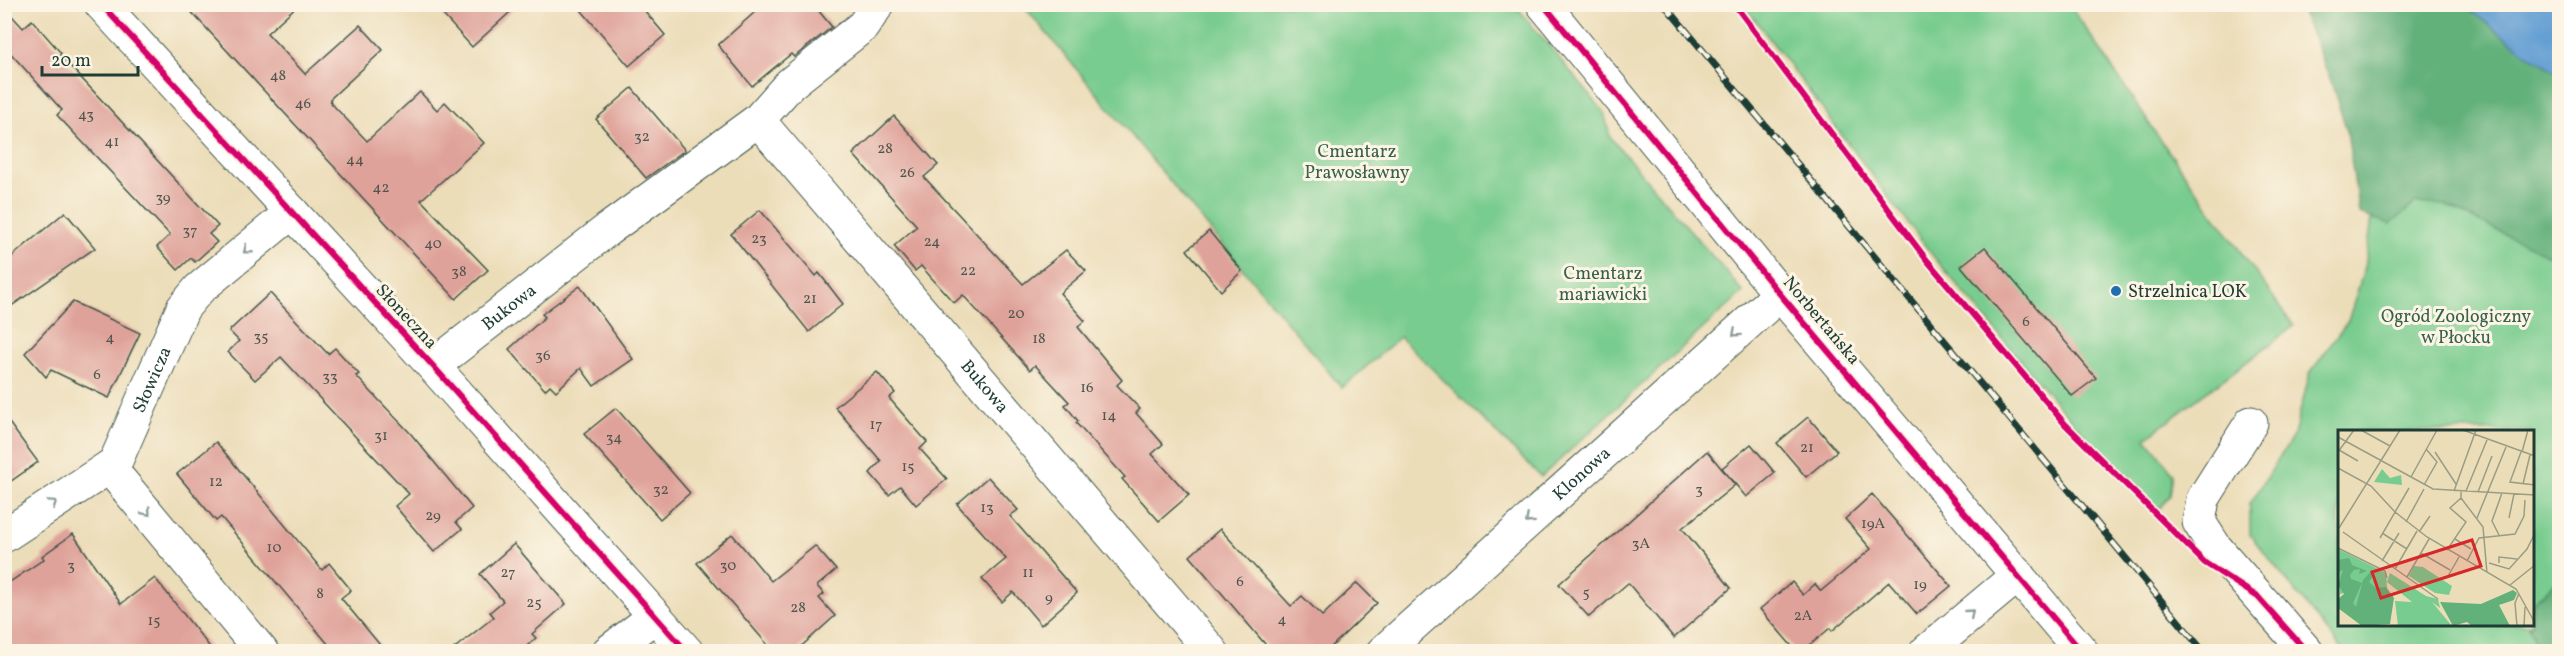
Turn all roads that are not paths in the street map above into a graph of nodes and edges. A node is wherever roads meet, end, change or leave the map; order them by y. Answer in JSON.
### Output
{"nodes":[{"id":1,"x":101,"y":4,"type":"edge"},
{"id":2,"x":878,"y":4,"type":"edge"},
{"id":3,"x":1543,"y":4,"type":"edge"},
{"id":4,"x":758,"y":120,"type":"junction"},
{"id":5,"x":292,"y":212,"type":"junction"},
{"id":6,"x":1780,"y":294,"type":"junction"},
{"id":7,"x":433,"y":366,"type":"junction"},
{"id":8,"x":2251,"y":423,"type":"dead end"},
{"id":9,"x":109,"y":467,"type":"junction"},
{"id":10,"x":4,"y":536,"type":"edge"},
{"id":11,"x":2018,"y":574,"type":"junction"},
{"id":12,"x":655,"y":616,"type":"junction"},
{"id":13,"x":262,"y":651,"type":"edge"},
{"id":14,"x":608,"y":651,"type":"edge"},
{"id":15,"x":687,"y":651,"type":"edge"},
{"id":16,"x":1212,"y":651,"type":"edge"},
{"id":17,"x":1383,"y":651,"type":"edge"},
{"id":18,"x":1926,"y":651,"type":"edge"},
{"id":19,"x":2082,"y":651,"type":"edge"},
{"id":20,"x":2307,"y":651,"type":"edge"}],
"edges":[{"from":1,"to":5,"type":"street","name":"Słoneczna"},
{"from":2,"to":4,"type":"street","name":"Bukowa"},
{"from":3,"to":6,"type":"street","name":"Norbertańska"},
{"from":4,"to":7,"type":"street","name":"Bukowa"},
{"from":4,"to":16,"type":"street","name":"Bukowa"},
{"from":5,"to":7,"type":"street","name":"Słoneczna"},
{"from":5,"to":9,"type":"street","name":"Słowicza","one_way":true},
{"from":6,"to":11,"type":"street","name":"Norbertańska"},
{"from":6,"to":17,"type":"street","name":"Klonowa","one_way":true},
{"from":7,"to":12,"type":"street","name":"Słoneczna"},
{"from":8,"to":20,"type":"street"},
{"from":10,"to":9,"type":"street","name":"Słowicza","one_way":true},
{"from":9,"to":13,"type":"street","one_way":true},
{"from":18,"to":11,"type":"street","one_way":true},
{"from":11,"to":19,"type":"street","name":"Norbertańska"},
{"from":12,"to":14,"type":"street"},
{"from":12,"to":15,"type":"street","name":"Słoneczna"}]}
